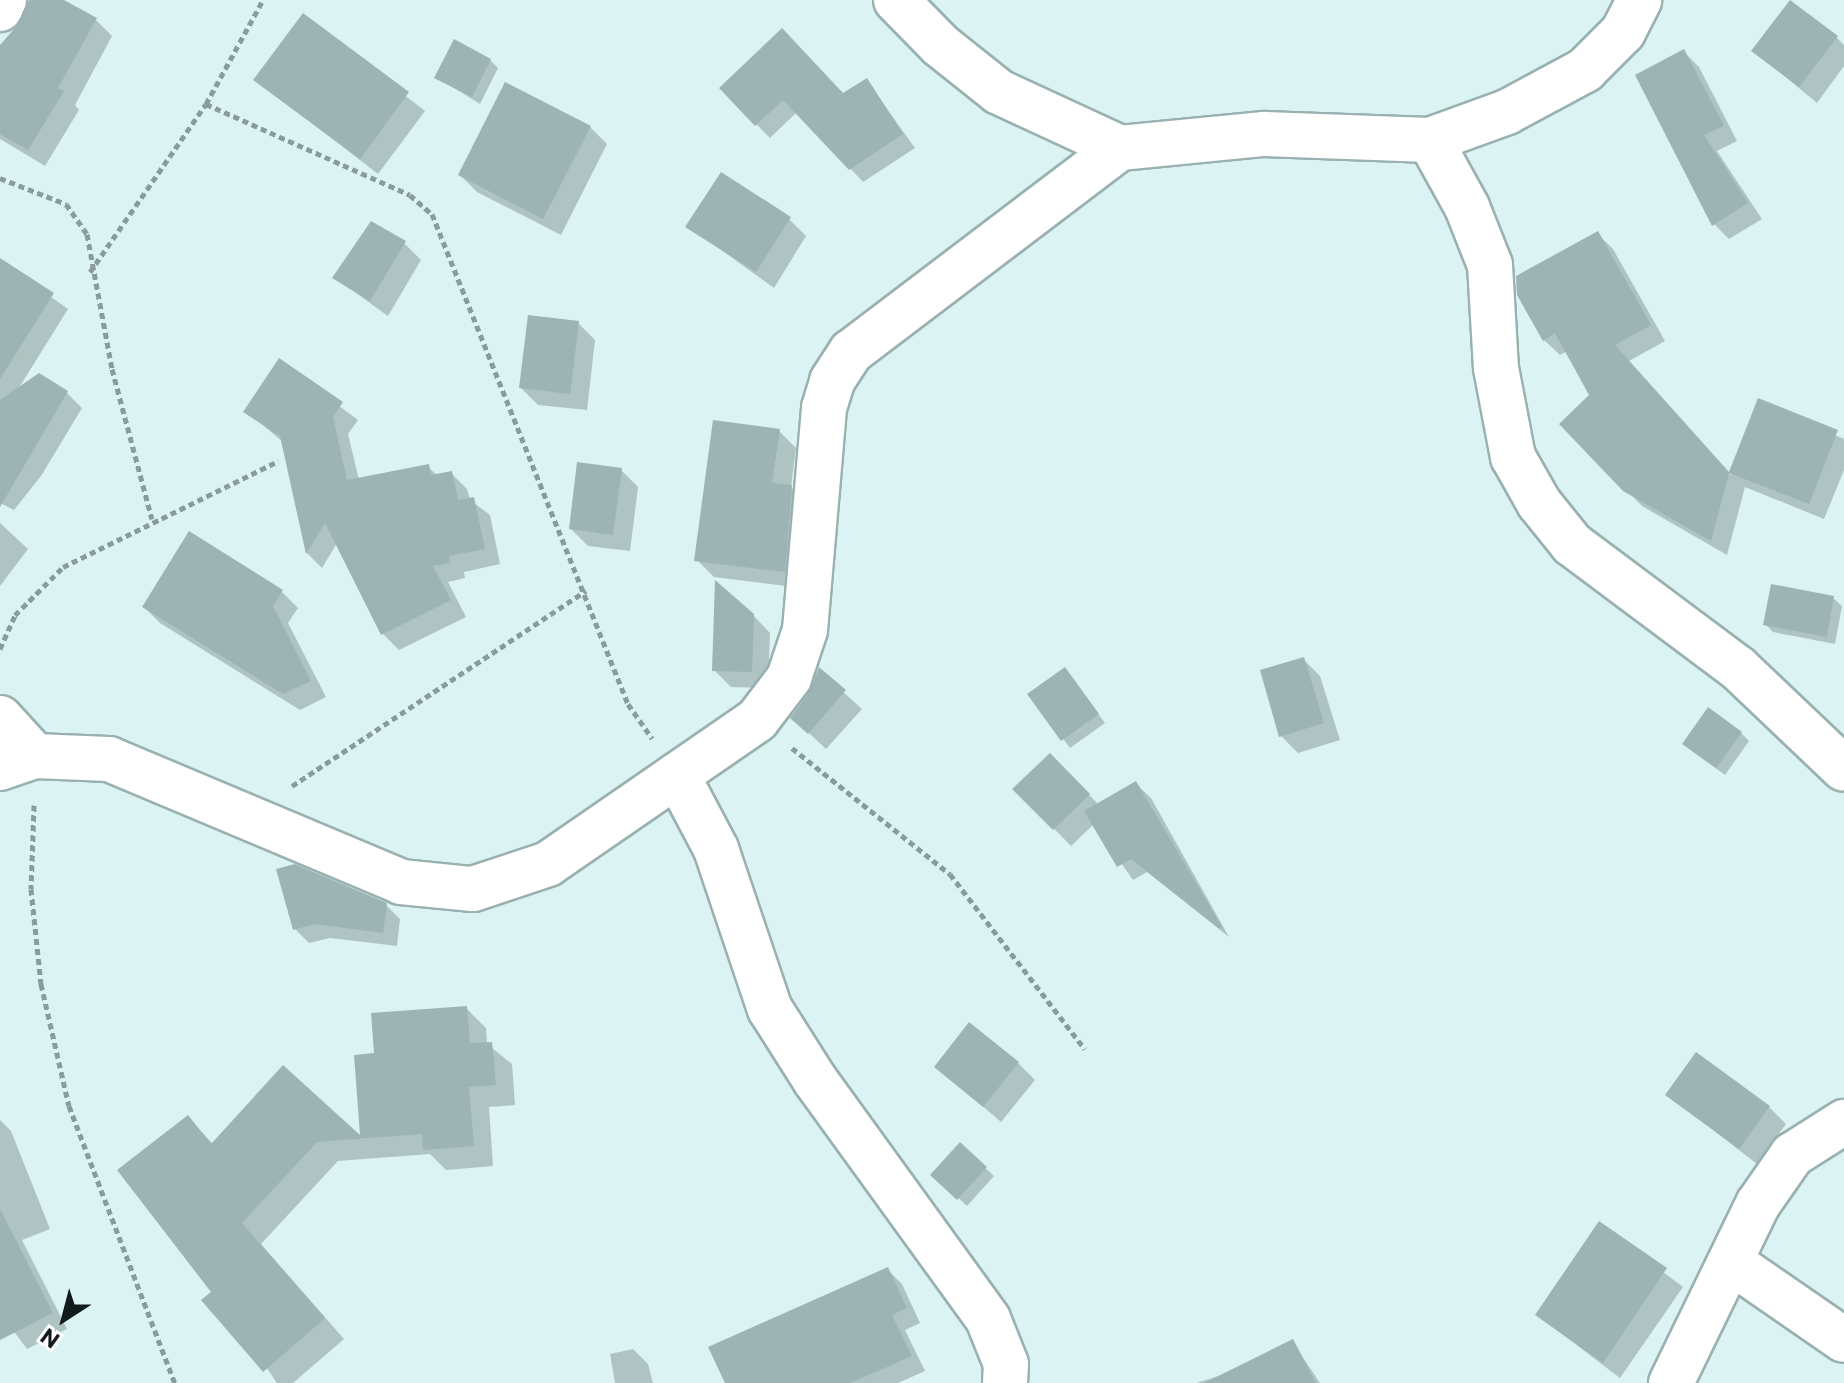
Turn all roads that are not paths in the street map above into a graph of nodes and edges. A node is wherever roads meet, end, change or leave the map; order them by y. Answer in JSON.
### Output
{"nodes":[{"id":1,"x":4,"y":0,"type":"edge"},
{"id":2,"x":896,"y":0,"type":"edge"},
{"id":3,"x":1639,"y":0,"type":"edge"},
{"id":4,"x":0,"y":9,"type":"edge"},
{"id":5,"x":1430,"y":140,"type":"junction"},
{"id":6,"x":1120,"y":148,"type":"junction"},
{"id":7,"x":0,"y":718,"type":"edge"},
{"id":8,"x":18,"y":762,"type":"edge"},
{"id":9,"x":1844,"y":769,"type":"edge"},
{"id":10,"x":677,"y":775,"type":"junction"},
{"id":11,"x":1844,"y":1122,"type":"edge"},
{"id":12,"x":1731,"y":1262,"type":"junction"},
{"id":13,"x":1844,"y":1340,"type":"edge"},
{"id":14,"x":1005,"y":1383,"type":"edge"},
{"id":15,"x":1671,"y":1383,"type":"edge"}],
"edges":[{"from":1,"to":4,"type":"street"},
{"from":2,"to":6,"type":"street"},
{"from":3,"to":5,"type":"street"},
{"from":5,"to":6,"type":"street"},
{"from":5,"to":9,"type":"street"},
{"from":6,"to":10,"type":"street"},
{"from":7,"to":8,"type":"street"},
{"from":8,"to":10,"type":"street"},
{"from":10,"to":14,"type":"street"},
{"from":11,"to":12,"type":"street"},
{"from":12,"to":13,"type":"street"},
{"from":12,"to":15,"type":"street"}]}
